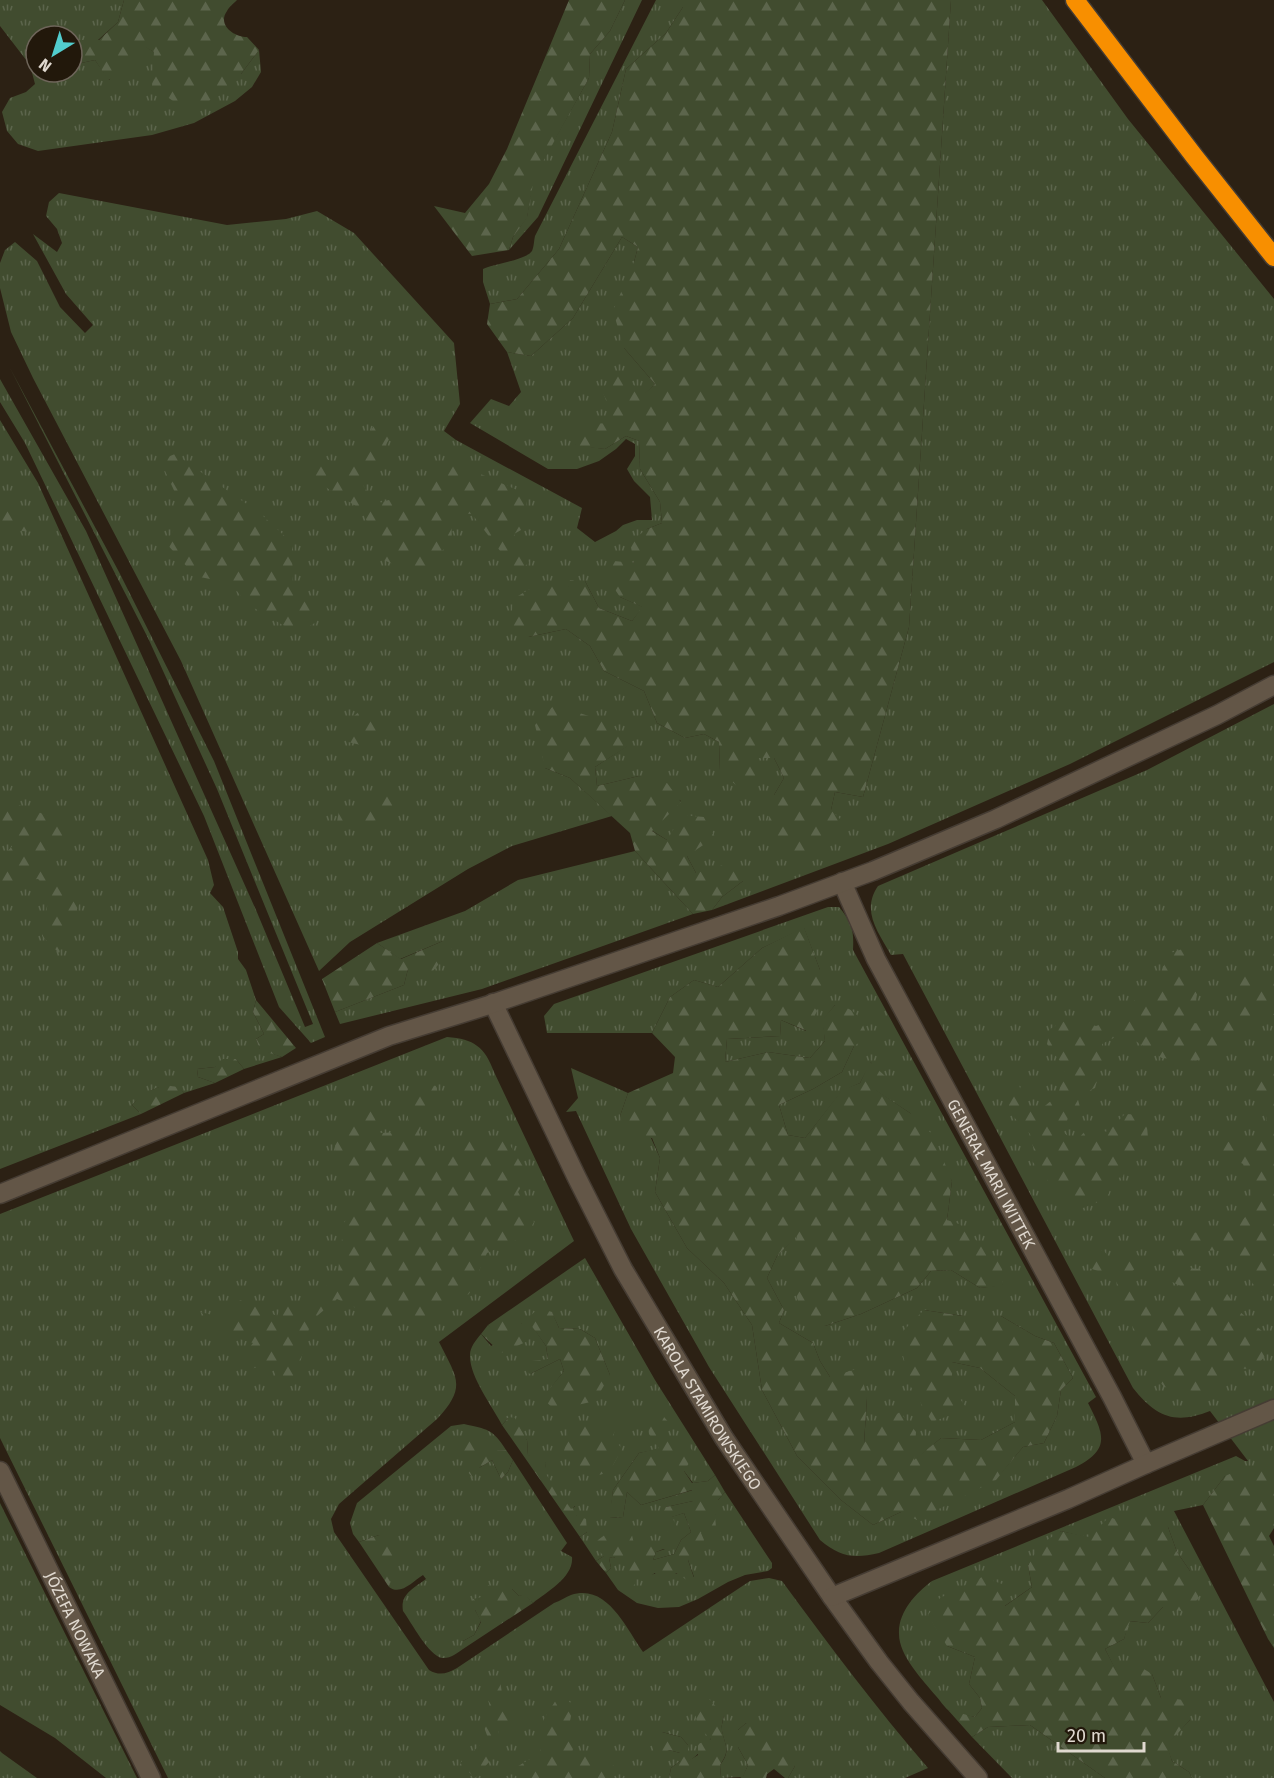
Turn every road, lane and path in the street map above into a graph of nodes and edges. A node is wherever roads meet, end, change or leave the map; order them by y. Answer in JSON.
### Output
{"nodes":[{"id":1,"x":1075,"y":0,"type":"edge"},
{"id":2,"x":1274,"y":257,"type":"edge"},
{"id":3,"x":1274,"y":685,"type":"edge"},
{"id":4,"x":842,"y":882,"type":"junction"},
{"id":5,"x":493,"y":1003,"type":"junction"},
{"id":6,"x":0,"y":1194,"type":"edge"},
{"id":7,"x":1274,"y":1409,"type":"edge"},
{"id":8,"x":1146,"y":1464,"type":"junction"},
{"id":9,"x":0,"y":1471,"type":"edge"},
{"id":10,"x":832,"y":1597,"type":"junction"},
{"id":11,"x":151,"y":1778,"type":"edge"},
{"id":12,"x":978,"y":1778,"type":"edge"}],
"edges":[{"from":1,"to":2,"type":"highway"},
{"from":3,"to":4,"type":"street"},
{"from":4,"to":5,"type":"street"},
{"from":4,"to":8,"type":"street","name":"GENERAŁ MARII WITTEK"},
{"from":5,"to":6,"type":"street"},
{"from":5,"to":10,"type":"street","name":"KAROLA STAMIROWSKIEGO"},
{"from":7,"to":8,"type":"street"},
{"from":8,"to":10,"type":"street"},
{"from":9,"to":11,"type":"street","name":"JÓZEFA NOWAKA"},
{"from":10,"to":12,"type":"street","name":"KAROLA STAMIROWSKIEGO"}]}
